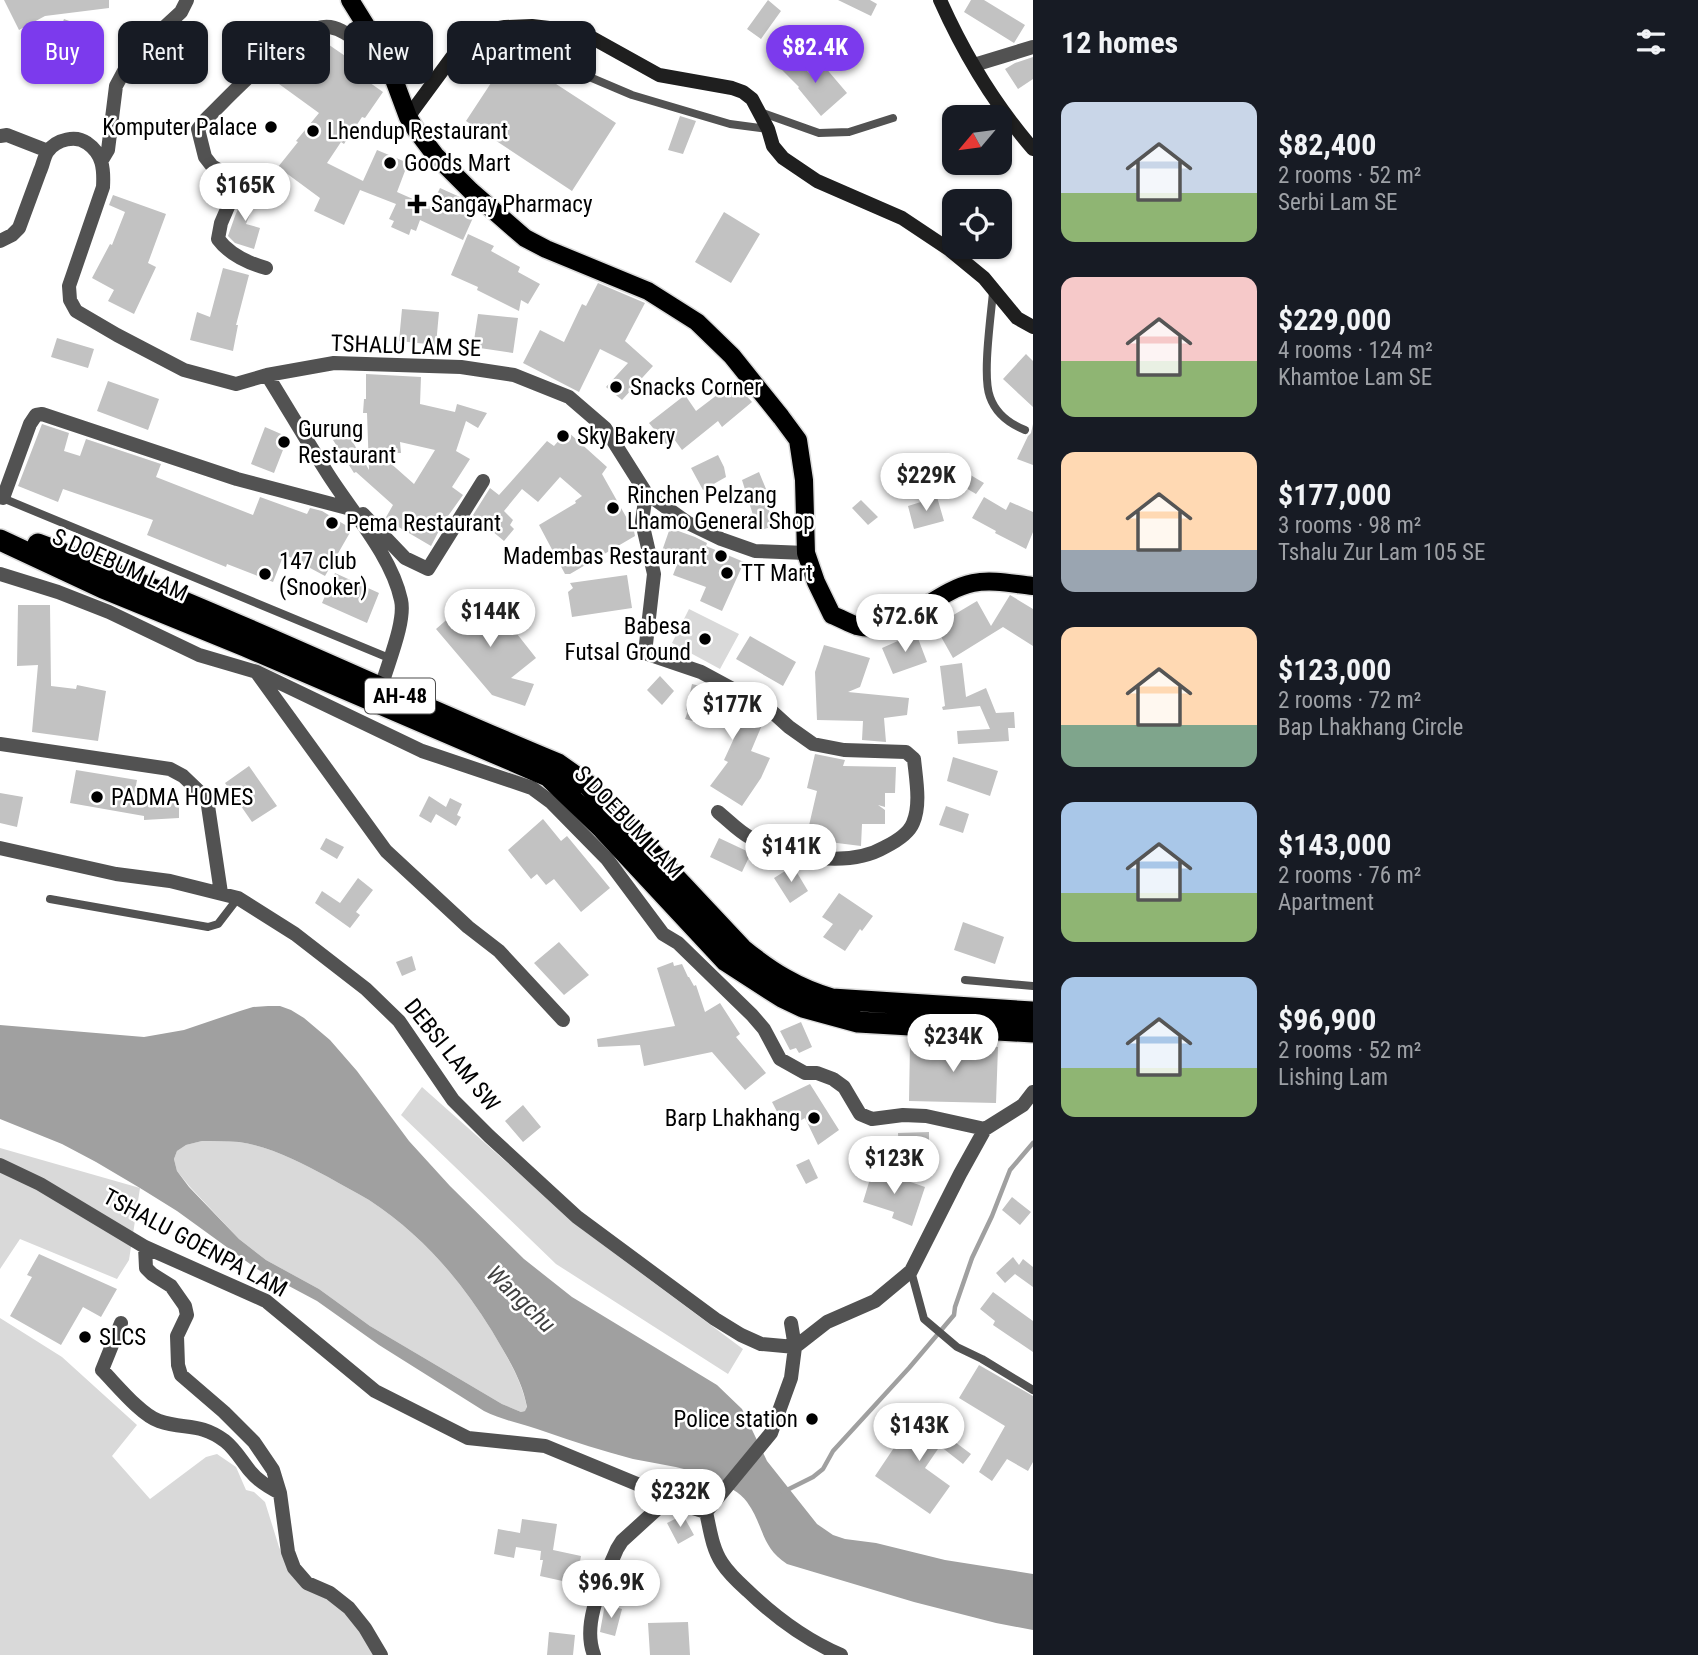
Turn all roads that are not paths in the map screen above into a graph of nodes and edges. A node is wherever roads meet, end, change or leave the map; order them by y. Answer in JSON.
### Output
{"nodes":[{"id":1,"x":187,"y":0,"type":"edge"},
{"id":2,"x":350,"y":0,"type":"edge"},
{"id":3,"x":940,"y":0,"type":"edge"},
{"id":4,"x":363,"y":21,"type":"edge"},
{"id":5,"x":344,"y":33,"type":"edge"},
{"id":6,"x":596,"y":40,"type":"edge"},
{"id":7,"x":1033,"y":47,"type":"edge"},
{"id":8,"x":447,"y":64,"type":"edge"},
{"id":9,"x":974,"y":65,"type":"junction"},
{"id":10,"x":596,"y":80,"type":"edge"},
{"id":11,"x":396,"y":84,"type":"edge"},
{"id":12,"x":760,"y":112,"type":"junction"},
{"id":13,"x":408,"y":117,"type":"junction"},
{"id":14,"x":893,"y":118,"type":"dead end"},
{"id":15,"x":768,"y":129,"type":"junction"},
{"id":16,"x":0,"y":136,"type":"edge"},
{"id":17,"x":1033,"y":149,"type":"edge"},
{"id":18,"x":48,"y":151,"type":"junction"},
{"id":19,"x":102,"y":160,"type":"junction"},
{"id":20,"x":0,"y":241,"type":"edge"},
{"id":21,"x":266,"y":268,"type":"dead end"},
{"id":22,"x":993,"y":289,"type":"junction"},
{"id":23,"x":1033,"y":327,"type":"edge"},
{"id":24,"x":267,"y":375,"type":"junction"},
{"id":25,"x":1025,"y":430,"type":"dead end"},
{"id":26,"x":483,"y":481,"type":"dead end"},
{"id":27,"x":337,"y":489,"type":"junction"},
{"id":28,"x":646,"y":493,"type":"junction"},
{"id":29,"x":2,"y":497,"type":"edge"},
{"id":30,"x":351,"y":509,"type":"junction"},
{"id":31,"x":0,"y":530,"type":"edge"},
{"id":32,"x":0,"y":540,"type":"edge"},
{"id":33,"x":806,"y":553,"type":"junction"},
{"id":34,"x":0,"y":574,"type":"edge"},
{"id":35,"x":1033,"y":586,"type":"edge"},
{"id":36,"x":389,"y":659,"type":"junction"},
{"id":37,"x":257,"y":672,"type":"junction"},
{"id":38,"x":381,"y":688,"type":"junction"},
{"id":39,"x":0,"y":744,"type":"edge"},
{"id":40,"x":718,"y":812,"type":"dead end"},
{"id":41,"x":0,"y":848,"type":"edge"},
{"id":42,"x":221,"y":893,"type":"junction"},
{"id":43,"x":238,"y":898,"type":"junction"},
{"id":44,"x":50,"y":899,"type":"dead end"},
{"id":45,"x":734,"y":955,"type":"junction"},
{"id":46,"x":965,"y":980,"type":"dead end"},
{"id":47,"x":1033,"y":986,"type":"edge"},
{"id":48,"x":1033,"y":1012,"type":"edge"},
{"id":49,"x":895,"y":1014,"type":"junction"},
{"id":50,"x":563,"y":1020,"type":"dead end"},
{"id":51,"x":1033,"y":1032,"type":"edge"},
{"id":52,"x":1033,"y":1092,"type":"edge"},
{"id":53,"x":985,"y":1129,"type":"junction"},
{"id":54,"x":0,"y":1165,"type":"edge"},
{"id":55,"x":145,"y":1247,"type":"junction"},
{"id":56,"x":911,"y":1271,"type":"junction"},
{"id":57,"x":121,"y":1323,"type":"dead end"},
{"id":58,"x":791,"y":1323,"type":"dead end"},
{"id":59,"x":795,"y":1347,"type":"junction"},
{"id":60,"x":1033,"y":1390,"type":"edge"},
{"id":61,"x":280,"y":1493,"type":"junction"},
{"id":62,"x":667,"y":1500,"type":"junction"},
{"id":63,"x":710,"y":1507,"type":"junction"},
{"id":64,"x":381,"y":1655,"type":"edge"},
{"id":65,"x":594,"y":1655,"type":"edge"},
{"id":66,"x":841,"y":1655,"type":"edge"}],
"edges":[{"from":1,"to":19,"type":"street","name":"TSHALU LAM SE"},
{"from":2,"to":4,"type":"main road"},
{"from":3,"to":9,"type":"street"},
{"from":5,"to":21,"type":"street"},
{"from":6,"to":12,"type":"street"},
{"from":7,"to":9,"type":"street"},
{"from":8,"to":13,"type":"street"},
{"from":9,"to":17,"type":"street"},
{"from":10,"to":15,"type":"lane"},
{"from":11,"to":13,"type":"main road"},
{"from":12,"to":14,"type":"lane"},
{"from":12,"to":15,"type":"street"},
{"from":13,"to":33,"type":"main road"},
{"from":15,"to":22,"type":"street"},
{"from":16,"to":18,"type":"street"},
{"from":18,"to":19,"type":"street"},
{"from":18,"to":20,"type":"street"},
{"from":19,"to":24,"type":"street","name":"TSHALU LAM SE"},
{"from":22,"to":23,"type":"street"},
{"from":22,"to":25,"type":"lane"},
{"from":24,"to":27,"type":"street"},
{"from":24,"to":28,"type":"street","name":"TSHALU LAM SE"},
{"from":26,"to":27,"type":"street"},
{"from":27,"to":30,"type":"street"},
{"from":28,"to":33,"type":"street","name":"TSHALU LAM SE"},
{"from":28,"to":40,"type":"street"},
{"from":29,"to":30,"type":"street"},
{"from":29,"to":36,"type":"lane"},
{"from":30,"to":36,"type":"street"},
{"from":31,"to":38,"type":"highway","name":"S DOEBUM LAM","number":"AH-48"},
{"from":32,"to":45,"type":"highway","name":"S DOEBUM LAM","number":"AH-48"},
{"from":33,"to":35,"type":"main road"},
{"from":34,"to":37,"type":"street"},
{"from":36,"to":38,"type":"street"},
{"from":37,"to":50,"type":"street"},
{"from":37,"to":53,"type":"street"},
{"from":38,"to":45,"type":"highway","name":"S DOEBUM LAM","number":"AH-48"},
{"from":39,"to":42,"type":"street"},
{"from":41,"to":42,"type":"street","name":"DEBSI LAM SW"},
{"from":42,"to":43,"type":"street","name":"DEBSI LAM SW"},
{"from":43,"to":44,"type":"lane"},
{"from":43,"to":59,"type":"street","name":"DEBSI LAM SW"},
{"from":45,"to":49,"type":"highway","name":"S DOEBUM LAM","number":"AH-48"},
{"from":46,"to":47,"type":"lane"},
{"from":48,"to":49,"type":"highway","number":"AH-48"},
{"from":49,"to":51,"type":"highway","number":"AH-48"},
{"from":52,"to":53,"type":"street"},
{"from":53,"to":56,"type":"street"},
{"from":54,"to":55,"type":"street","name":"TSHALU GOENPA LAM"},
{"from":55,"to":61,"type":"street"},
{"from":55,"to":62,"type":"street","name":"TSHALU GOENPA LAM"},
{"from":56,"to":59,"type":"street"},
{"from":56,"to":60,"type":"lane"},
{"from":57,"to":61,"type":"street"},
{"from":58,"to":59,"type":"street"},
{"from":59,"to":63,"type":"street"},
{"from":61,"to":64,"type":"street"},
{"from":62,"to":63,"type":"street","name":"TSHALU GOENPA LAM"},
{"from":62,"to":65,"type":"street"},
{"from":63,"to":66,"type":"street"}]}
